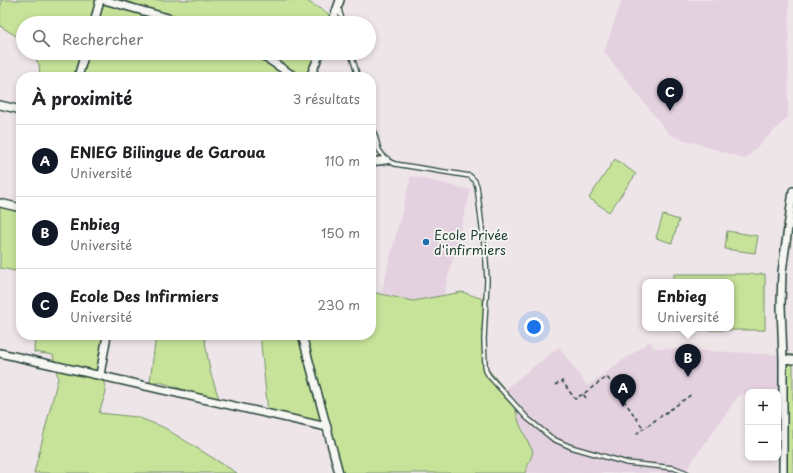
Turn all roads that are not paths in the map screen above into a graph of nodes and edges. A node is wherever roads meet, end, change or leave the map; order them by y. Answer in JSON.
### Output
{"nodes":[{"id":1,"x":100,"y":0,"type":"edge"},
{"id":2,"x":104,"y":0,"type":"edge"},
{"id":3,"x":339,"y":3,"type":"edge"},
{"id":4,"x":96,"y":16,"type":"edge"},
{"id":5,"x":161,"y":16,"type":"edge"},
{"id":6,"x":334,"y":16,"type":"edge"},
{"id":7,"x":342,"y":16,"type":"edge"},
{"id":8,"x":83,"y":60,"type":"edge"},
{"id":9,"x":270,"y":60,"type":"edge"},
{"id":10,"x":317,"y":60,"type":"edge"},
{"id":11,"x":353,"y":60,"type":"edge"},
{"id":12,"x":79,"y":72,"type":"edge"},
{"id":13,"x":288,"y":72,"type":"edge"},
{"id":14,"x":312,"y":72,"type":"edge"},
{"id":15,"x":357,"y":72,"type":"edge"},
{"id":16,"x":0,"y":105,"type":"edge"},
{"id":17,"x":16,"y":109,"type":"edge"},
{"id":18,"x":376,"y":139,"type":"edge"},
{"id":19,"x":386,"y":160,"type":"junction"},
{"id":20,"x":376,"y":161,"type":"edge"},
{"id":21,"x":793,"y":191,"type":"edge"},
{"id":22,"x":0,"y":203,"type":"edge"},
{"id":23,"x":16,"y":207,"type":"edge"},
{"id":24,"x":107,"y":340,"type":"edge"},
{"id":25,"x":303,"y":340,"type":"edge"},
{"id":26,"x":0,"y":353,"type":"edge"},
{"id":27,"x":783,"y":359,"type":"junction"},
{"id":28,"x":793,"y":360,"type":"edge"},
{"id":29,"x":100,"y":375,"type":"junction"},
{"id":30,"x":327,"y":427,"type":"junction"},
{"id":31,"x":339,"y":473,"type":"edge"},
{"id":32,"x":686,"y":473,"type":"edge"},
{"id":33,"x":783,"y":473,"type":"edge"}],
"edges":[{"from":1,"to":4,"type":"street"},
{"from":2,"to":5,"type":"street"},
{"from":3,"to":6,"type":"street"},
{"from":3,"to":7,"type":"lane"},
{"from":8,"to":12,"type":"street"},
{"from":9,"to":13,"type":"street"},
{"from":10,"to":14,"type":"street"},
{"from":11,"to":15,"type":"lane"},
{"from":16,"to":17,"type":"street"},
{"from":18,"to":19,"type":"lane"},
{"from":19,"to":20,"type":"street"},
{"from":19,"to":32,"type":"lane"},
{"from":21,"to":27,"type":"street"},
{"from":22,"to":23,"type":"street"},
{"from":24,"to":29,"type":"street"},
{"from":25,"to":30,"type":"street"},
{"from":26,"to":29,"type":"street"},
{"from":27,"to":28,"type":"street"},
{"from":27,"to":33,"type":"street"},
{"from":29,"to":30,"type":"street"},
{"from":30,"to":31,"type":"street"}]}
